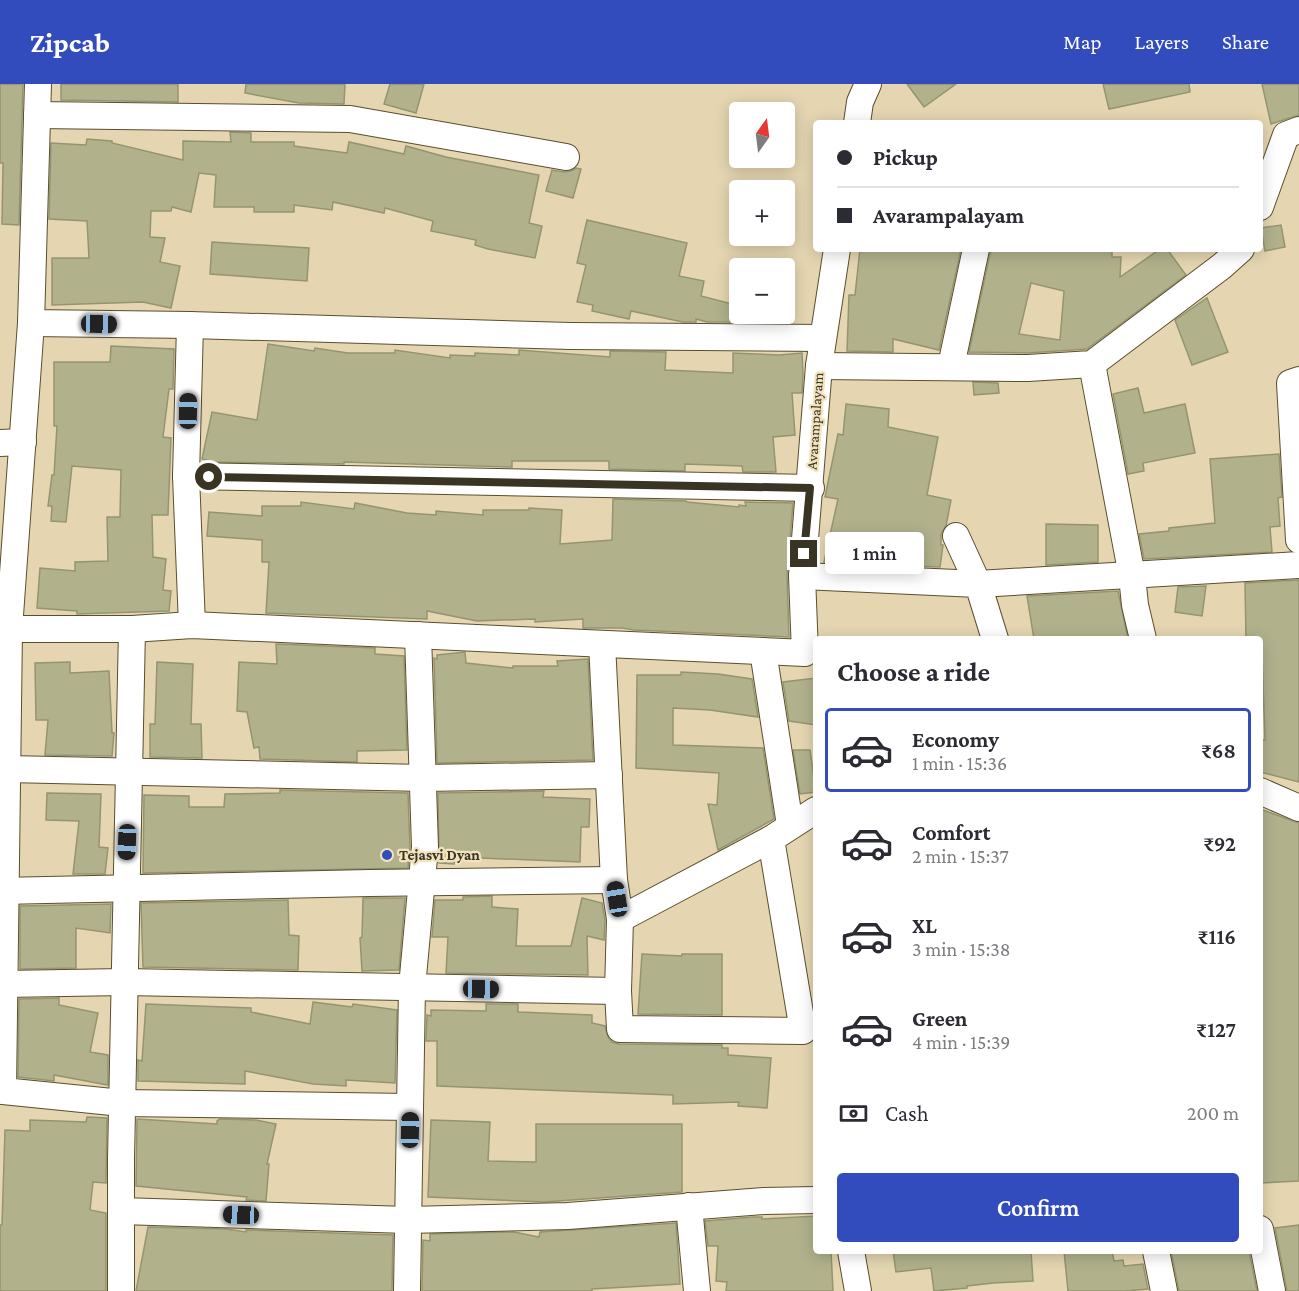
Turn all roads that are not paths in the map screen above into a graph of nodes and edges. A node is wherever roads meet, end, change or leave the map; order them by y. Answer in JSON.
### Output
{"nodes":[{"id":1,"x":38,"y":84,"type":"edge"},
{"id":2,"x":868,"y":84,"type":"edge"},
{"id":3,"x":37,"y":115,"type":"junction"},
{"id":4,"x":857,"y":120,"type":"edge"},
{"id":5,"x":1299,"y":130,"type":"edge"},
{"id":6,"x":566,"y":158,"type":"dead end"},
{"id":7,"x":1263,"y":196,"type":"edge"},
{"id":8,"x":837,"y":252,"type":"edge"},
{"id":9,"x":975,"y":252,"type":"edge"},
{"id":10,"x":1238,"y":252,"type":"edge"},
{"id":11,"x":31,"y":323,"type":"junction"},
{"id":12,"x":190,"y":325,"type":"junction"},
{"id":13,"x":823,"y":338,"type":"junction"},
{"id":14,"x":1092,"y":364,"type":"junction"},
{"id":15,"x":819,"y":366,"type":"junction"},
{"id":16,"x":951,"y":366,"type":"junction"},
{"id":17,"x":1299,"y":380,"type":"edge"},
{"id":18,"x":11,"y":443,"type":"edge"},
{"id":19,"x":186,"y":476,"type":"junction"},
{"id":20,"x":810,"y":488,"type":"junction"},
{"id":21,"x":956,"y":536,"type":"dead end"},
{"id":22,"x":1299,"y":540,"type":"edge"},
{"id":23,"x":1299,"y":565,"type":"edge"},
{"id":24,"x":802,"y":576,"type":"junction"},
{"id":25,"x":1132,"y":576,"type":"junction"},
{"id":26,"x":978,"y":584,"type":"junction"},
{"id":27,"x":192,"y":625,"type":"junction"},
{"id":28,"x":4,"y":629,"type":"edge"},
{"id":29,"x":132,"y":629,"type":"junction"},
{"id":30,"x":418,"y":635,"type":"junction"},
{"id":31,"x":993,"y":636,"type":"edge"},
{"id":32,"x":1142,"y":636,"type":"edge"},
{"id":33,"x":602,"y":644,"type":"junction"},
{"id":34,"x":763,"y":651,"type":"junction"},
{"id":35,"x":7,"y":769,"type":"junction"},
{"id":36,"x":129,"y":771,"type":"junction"},
{"id":37,"x":609,"y":775,"type":"junction"},
{"id":38,"x":424,"y":778,"type":"junction"},
{"id":39,"x":1263,"y":792,"type":"edge"},
{"id":40,"x":1299,"y":808,"type":"edge"},
{"id":41,"x":813,"y":812,"type":"edge"},
{"id":42,"x":781,"y":832,"type":"junction"},
{"id":43,"x":614,"y":880,"type":"junction"},
{"id":44,"x":422,"y":884,"type":"junction"},
{"id":45,"x":126,"y":889,"type":"junction"},
{"id":46,"x":2,"y":891,"type":"edge"},
{"id":47,"x":620,"y":919,"type":"junction"},
{"id":48,"x":125,"y":982,"type":"junction"},
{"id":49,"x":3,"y":984,"type":"junction"},
{"id":50,"x":412,"y":987,"type":"junction"},
{"id":51,"x":618,"y":992,"type":"junction"},
{"id":52,"x":122,"y":1103,"type":"junction"},
{"id":53,"x":410,"y":1107,"type":"junction"},
{"id":54,"x":813,"y":1200,"type":"edge"},
{"id":55,"x":689,"y":1206,"type":"junction"},
{"id":56,"x":121,"y":1211,"type":"junction"},
{"id":57,"x":408,"y":1220,"type":"junction"},
{"id":58,"x":1263,"y":1244,"type":"edge"},
{"id":59,"x":852,"y":1254,"type":"edge"},
{"id":60,"x":1157,"y":1254,"type":"edge"},
{"id":61,"x":121,"y":1291,"type":"edge"},
{"id":62,"x":407,"y":1291,"type":"edge"},
{"id":63,"x":697,"y":1291,"type":"edge"},
{"id":64,"x":858,"y":1291,"type":"edge"},
{"id":65,"x":1164,"y":1291,"type":"edge"},
{"id":66,"x":1272,"y":1291,"type":"edge"}],
"edges":[{"from":1,"to":3,"type":"street"},
{"from":2,"to":4,"type":"street"},
{"from":3,"to":6,"type":"street"},
{"from":3,"to":11,"type":"street"},
{"from":5,"to":7,"type":"street"},
{"from":8,"to":13,"type":"street","name":"Avarampalayam"},
{"from":9,"to":16,"type":"street"},
{"from":10,"to":14,"type":"street"},
{"from":11,"to":12,"type":"street"},
{"from":11,"to":18,"type":"street"},
{"from":12,"to":13,"type":"street"},
{"from":12,"to":19,"type":"street"},
{"from":13,"to":15,"type":"street","name":"Avarampalayam"},
{"from":14,"to":16,"type":"street"},
{"from":14,"to":25,"type":"street"},
{"from":15,"to":16,"type":"street"},
{"from":15,"to":20,"type":"street","name":"Avarampalayam"},
{"from":17,"to":22,"type":"street"},
{"from":18,"to":28,"type":"street"},
{"from":19,"to":20,"type":"street"},
{"from":19,"to":27,"type":"street"},
{"from":20,"to":24,"type":"street","name":"Avarampalayam"},
{"from":21,"to":26,"type":"street"},
{"from":23,"to":25,"type":"street"},
{"from":24,"to":26,"type":"street"},
{"from":24,"to":34,"type":"street","name":"Avarampalayam"},
{"from":25,"to":26,"type":"street"},
{"from":25,"to":32,"type":"street"},
{"from":26,"to":31,"type":"street"},
{"from":27,"to":29,"type":"street"},
{"from":27,"to":30,"type":"street"},
{"from":28,"to":29,"type":"street"},
{"from":28,"to":35,"type":"street"},
{"from":29,"to":36,"type":"street"},
{"from":30,"to":33,"type":"street"},
{"from":30,"to":38,"type":"street"},
{"from":33,"to":34,"type":"street"},
{"from":33,"to":37,"type":"street"},
{"from":34,"to":42,"type":"street"},
{"from":35,"to":36,"type":"street"},
{"from":35,"to":46,"type":"street"},
{"from":36,"to":38,"type":"street"},
{"from":36,"to":45,"type":"street"},
{"from":37,"to":38,"type":"street"},
{"from":37,"to":43,"type":"street"},
{"from":38,"to":44,"type":"street"},
{"from":39,"to":40,"type":"street"},
{"from":41,"to":42,"type":"street"},
{"from":42,"to":47,"type":"street"},
{"from":42,"to":51,"type":"street"},
{"from":43,"to":44,"type":"street"},
{"from":43,"to":47,"type":"street"},
{"from":44,"to":45,"type":"street"},
{"from":44,"to":50,"type":"street"},
{"from":45,"to":46,"type":"street"},
{"from":45,"to":48,"type":"street"},
{"from":46,"to":49,"type":"street"},
{"from":47,"to":51,"type":"street"},
{"from":48,"to":49,"type":"street"},
{"from":48,"to":50,"type":"street"},
{"from":48,"to":52,"type":"street"},
{"from":49,"to":52,"type":"street"},
{"from":50,"to":51,"type":"street"},
{"from":50,"to":53,"type":"street"},
{"from":52,"to":53,"type":"street"},
{"from":52,"to":56,"type":"street"},
{"from":53,"to":57,"type":"street"},
{"from":54,"to":55,"type":"street"},
{"from":55,"to":57,"type":"street"},
{"from":55,"to":63,"type":"street"},
{"from":56,"to":57,"type":"street"},
{"from":56,"to":61,"type":"street"},
{"from":57,"to":62,"type":"street"},
{"from":58,"to":66,"type":"street"},
{"from":59,"to":64,"type":"street"},
{"from":60,"to":65,"type":"street"}]}
